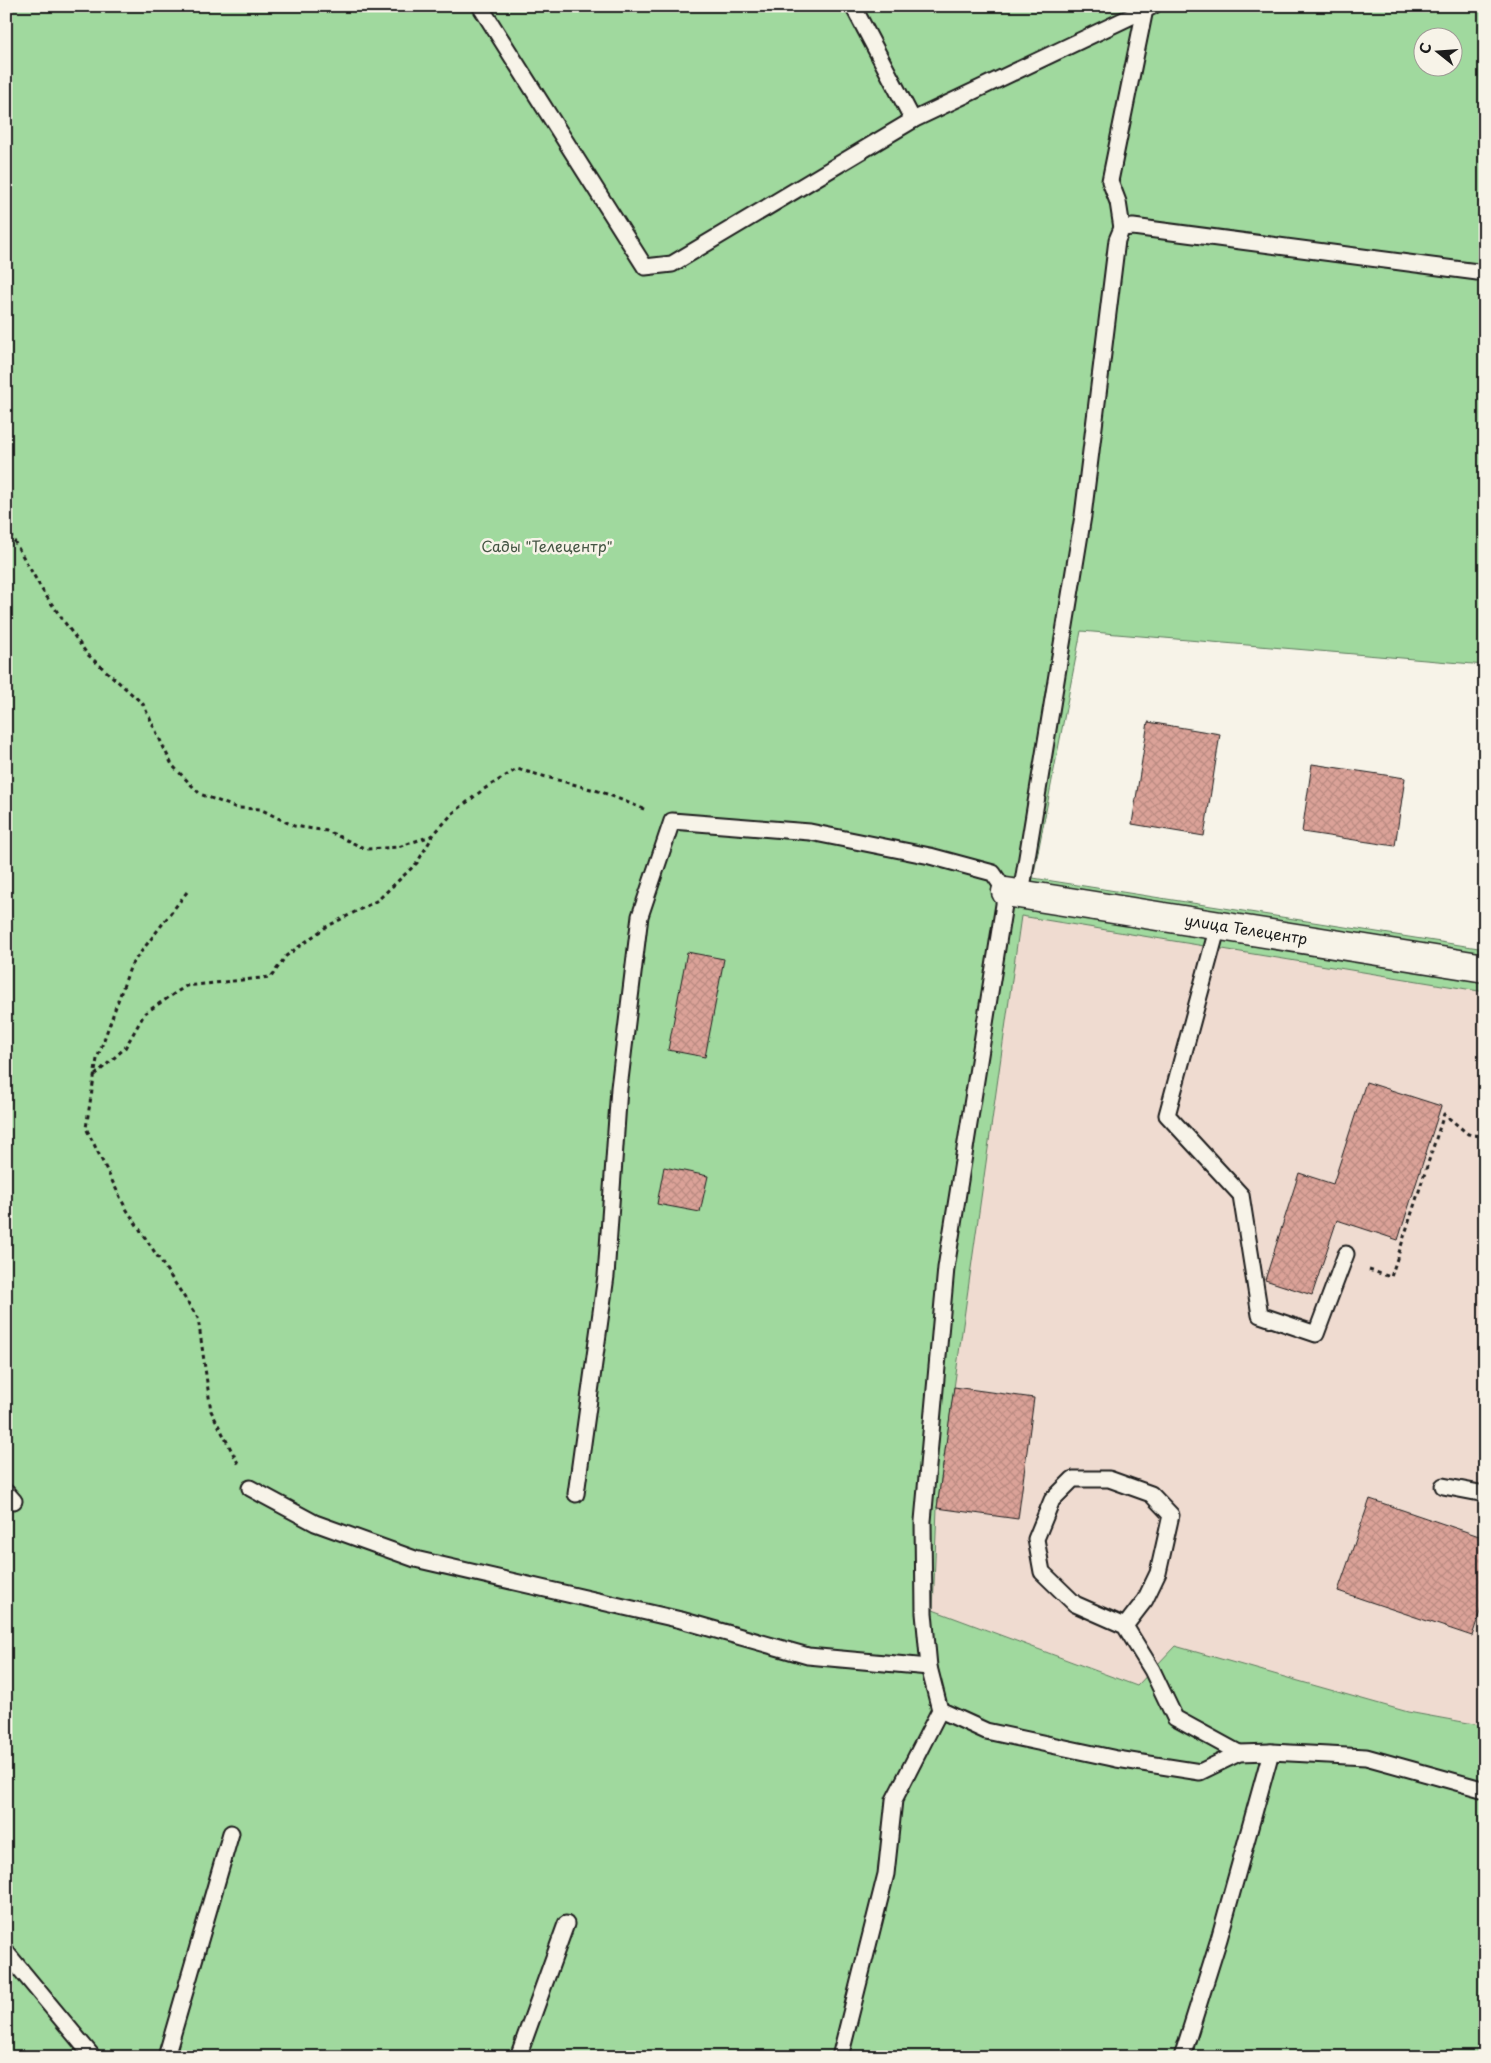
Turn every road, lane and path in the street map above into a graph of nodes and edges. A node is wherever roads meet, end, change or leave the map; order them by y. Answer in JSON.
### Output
{"nodes":[{"id":1,"x":480,"y":6,"type":"edge"},
{"id":2,"x":853,"y":6,"type":"edge"},
{"id":3,"x":1149,"y":7,"type":"edge"},
{"id":4,"x":913,"y":120,"type":"junction"},
{"id":5,"x":1122,"y":228,"type":"junction"},
{"id":6,"x":1485,"y":274,"type":"edge"},
{"id":7,"x":6,"y":527,"type":"edge"},
{"id":8,"x":672,"y":821,"type":"junction"},
{"id":9,"x":434,"y":834,"type":"junction"},
{"id":10,"x":187,"y":892,"type":"dead end"},
{"id":11,"x":1014,"y":893,"type":"junction"},
{"id":12,"x":1218,"y":926,"type":"junction"},
{"id":13,"x":1485,"y":968,"type":"edge"},
{"id":14,"x":95,"y":1075,"type":"junction"},
{"id":15,"x":1485,"y":1137,"type":"edge"},
{"id":16,"x":1345,"y":1258,"type":"joint"},
{"id":17,"x":1443,"y":1486,"type":"dead end"},
{"id":18,"x":250,"y":1488,"type":"joint"},
{"id":19,"x":576,"y":1494,"type":"dead end"},
{"id":20,"x":1485,"y":1494,"type":"edge"},
{"id":21,"x":1125,"y":1626,"type":"junction"},
{"id":22,"x":929,"y":1666,"type":"junction"},
{"id":23,"x":940,"y":1710,"type":"junction"},
{"id":24,"x":1271,"y":1752,"type":"junction"},
{"id":25,"x":1240,"y":1753,"type":"junction"},
{"id":26,"x":1485,"y":1790,"type":"edge"},
{"id":27,"x":231,"y":1833,"type":"dead end"},
{"id":28,"x":566,"y":1924,"type":"dead end"},
{"id":29,"x":6,"y":1952,"type":"edge"},
{"id":30,"x":93,"y":2057,"type":"edge"},
{"id":31,"x":166,"y":2057,"type":"edge"},
{"id":32,"x":518,"y":2057,"type":"edge"},
{"id":33,"x":840,"y":2057,"type":"edge"},
{"id":34,"x":1182,"y":2057,"type":"edge"}],
"edges":[{"from":1,"to":4,"type":"lane"},
{"from":2,"to":4,"type":"lane"},
{"from":3,"to":4,"type":"lane"},
{"from":3,"to":5,"type":"lane"},
{"from":5,"to":6,"type":"lane"},
{"from":5,"to":11,"type":"lane"},
{"from":7,"to":9,"type":"path"},
{"from":8,"to":9,"type":"path"},
{"from":8,"to":11,"type":"lane"},
{"from":8,"to":19,"type":"lane"},
{"from":9,"to":14,"type":"path"},
{"from":10,"to":14,"type":"path"},
{"from":11,"to":12,"type":"street","name":"улица Телецентр"},
{"from":11,"to":22,"type":"lane"},
{"from":12,"to":13,"type":"street","name":"улица Телецентр"},
{"from":12,"to":16,"type":"lane"},
{"from":14,"to":18,"type":"path"},
{"from":15,"to":16,"type":"path"},
{"from":17,"to":20,"type":"lane"},
{"from":18,"to":22,"type":"lane"},
{"from":21,"to":21,"type":"lane"},
{"from":21,"to":25,"type":"lane"},
{"from":22,"to":23,"type":"lane"},
{"from":23,"to":25,"type":"lane"},
{"from":23,"to":33,"type":"lane"},
{"from":24,"to":25,"type":"lane"},
{"from":24,"to":26,"type":"lane"},
{"from":24,"to":34,"type":"lane"},
{"from":27,"to":31,"type":"lane"},
{"from":28,"to":32,"type":"lane"},
{"from":29,"to":30,"type":"lane"}]}
